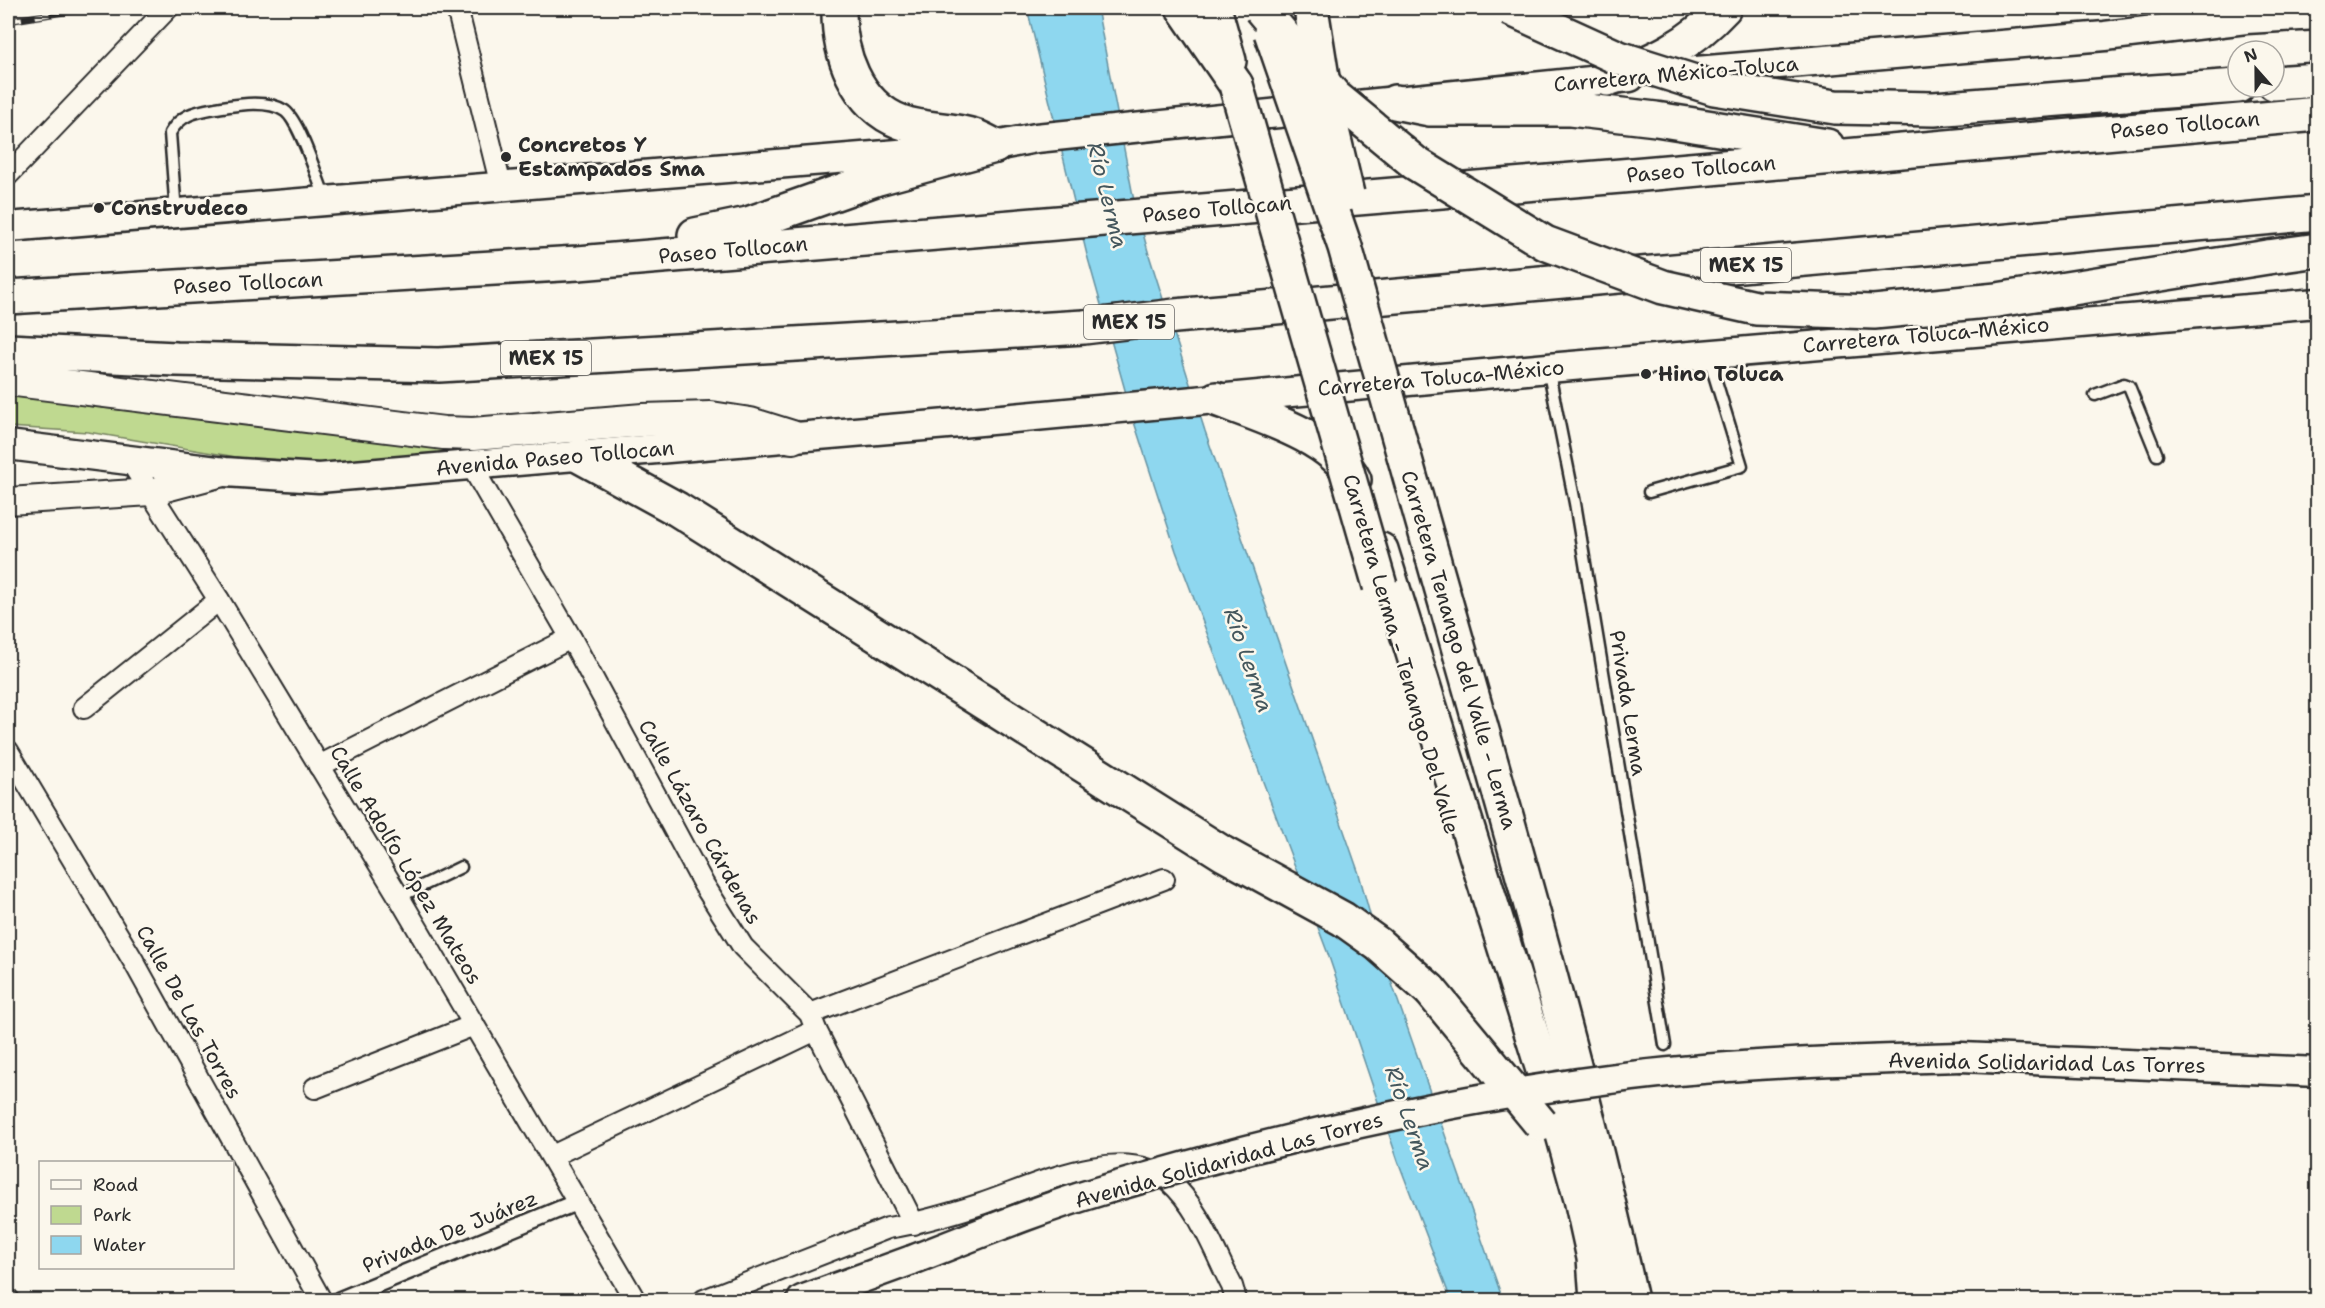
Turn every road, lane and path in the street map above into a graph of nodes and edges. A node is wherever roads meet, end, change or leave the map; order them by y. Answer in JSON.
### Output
{"nodes":[{"id":1,"x":168,"y":8,"type":"edge"},
{"id":2,"x":457,"y":8,"type":"edge"},
{"id":3,"x":839,"y":8,"type":"edge"},
{"id":4,"x":1182,"y":8,"type":"edge"},
{"id":5,"x":1214,"y":8,"type":"edge"},
{"id":6,"x":1262,"y":8,"type":"edge"},
{"id":7,"x":1311,"y":8,"type":"edge"},
{"id":8,"x":1509,"y":8,"type":"edge"},
{"id":9,"x":1724,"y":8,"type":"edge"},
{"id":10,"x":2311,"y":8,"type":"edge"},
{"id":11,"x":2253,"y":13,"type":"edge"},
{"id":12,"x":2318,"y":14,"type":"edge"},
{"id":13,"x":1608,"y":79,"type":"junction"},
{"id":14,"x":2318,"y":80,"type":"edge"},
{"id":15,"x":2286,"y":82,"type":"edge"},
{"id":16,"x":1236,"y":85,"type":"junction"},
{"id":17,"x":2226,"y":87,"type":"edge"},
{"id":18,"x":1395,"y":102,"type":"junction"},
{"id":19,"x":1327,"y":109,"type":"junction"},
{"id":20,"x":2318,"y":114,"type":"edge"},
{"id":21,"x":995,"y":146,"type":"junction"},
{"id":22,"x":1870,"y":154,"type":"junction"},
{"id":23,"x":8,"y":175,"type":"edge"},
{"id":24,"x":501,"y":186,"type":"junction"},
{"id":25,"x":326,"y":200,"type":"junction"},
{"id":26,"x":176,"y":213,"type":"junction"},
{"id":27,"x":2318,"y":213,"type":"edge"},
{"id":28,"x":8,"y":227,"type":"edge"},
{"id":29,"x":1345,"y":247,"type":"junction"},
{"id":30,"x":2318,"y":249,"type":"edge"},
{"id":31,"x":579,"y":263,"type":"junction"},
{"id":32,"x":8,"y":297,"type":"edge"},
{"id":33,"x":2318,"y":303,"type":"edge"},
{"id":34,"x":8,"y":351,"type":"edge"},
{"id":35,"x":1708,"y":354,"type":"junction"},
{"id":36,"x":1548,"y":368,"type":"junction"},
{"id":37,"x":8,"y":379,"type":"edge"},
{"id":38,"x":2095,"y":395,"type":"dead end"},
{"id":39,"x":1210,"y":399,"type":"junction"},
{"id":40,"x":1104,"y":409,"type":"joint"},
{"id":41,"x":792,"y":437,"type":"junction"},
{"id":42,"x":8,"y":445,"type":"edge"},
{"id":43,"x":2157,"y":455,"type":"dead end"},
{"id":44,"x":580,"y":456,"type":"junction"},
{"id":45,"x":129,"y":459,"type":"junction"},
{"id":46,"x":471,"y":465,"type":"junction"},
{"id":47,"x":225,"y":472,"type":"junction"},
{"id":48,"x":151,"y":492,"type":"junction"},
{"id":49,"x":1650,"y":492,"type":"dead end"},
{"id":50,"x":8,"y":501,"type":"edge"},
{"id":51,"x":219,"y":600,"type":"junction"},
{"id":52,"x":571,"y":638,"type":"junction"},
{"id":53,"x":84,"y":708,"type":"dead end"},
{"id":54,"x":8,"y":751,"type":"edge"},
{"id":55,"x":319,"y":766,"type":"junction"},
{"id":56,"x":461,"y":867,"type":"dead end"},
{"id":57,"x":1164,"y":879,"type":"dead end"},
{"id":58,"x":399,"y":897,"type":"junction"},
{"id":59,"x":813,"y":1022,"type":"junction"},
{"id":60,"x":474,"y":1025,"type":"junction"},
{"id":61,"x":1665,"y":1045,"type":"dead end"},
{"id":62,"x":2318,"y":1072,"type":"edge"},
{"id":63,"x":315,"y":1088,"type":"dead end"},
{"id":64,"x":1541,"y":1124,"type":"junction"},
{"id":65,"x":552,"y":1156,"type":"junction"},
{"id":66,"x":578,"y":1202,"type":"junction"},
{"id":67,"x":914,"y":1224,"type":"junction"},
{"id":68,"x":312,"y":1297,"type":"edge"},
{"id":69,"x":339,"y":1300,"type":"edge"},
{"id":70,"x":635,"y":1300,"type":"edge"},
{"id":71,"x":704,"y":1300,"type":"edge"},
{"id":72,"x":802,"y":1300,"type":"edge"},
{"id":73,"x":1236,"y":1300,"type":"edge"},
{"id":74,"x":1588,"y":1300,"type":"edge"},
{"id":75,"x":1597,"y":1300,"type":"edge"},
{"id":76,"x":1631,"y":1300,"type":"edge"}],
"edges":[{"from":1,"to":23,"type":"street"},
{"from":2,"to":24,"type":"street"},
{"from":3,"to":21,"type":"highway"},
{"from":4,"to":16,"type":"highway"},
{"from":5,"to":16,"type":"highway","name":"Carretera Lerma - Tenango Del Valle"},
{"from":6,"to":29,"type":"highway","name":"Carretera Tenango del Valle - Lerma","bridge":true},
{"from":6,"to":30,"type":"highway","bridge":true},
{"from":7,"to":19,"type":"highway","bridge":true},
{"from":8,"to":17,"type":"highway","bridge":true},
{"from":9,"to":13,"type":"highway"},
{"from":10,"to":12,"type":"main road"},
{"from":11,"to":12,"type":"main road","name":"Carretera México-Toluca"},
{"from":11,"to":13,"type":"main road","name":"Carretera México-Toluca"},
{"from":13,"to":18,"type":"main road","name":"Carretera México-Toluca"},
{"from":14,"to":15,"type":"highway"},
{"from":16,"to":64,"type":"highway","name":"Carretera Lerma - Tenango Del Valle","bridge":true},
{"from":18,"to":19,"type":"main road","name":"Carretera México-Toluca","bridge":true},
{"from":18,"to":22,"type":"highway"},
{"from":19,"to":21,"type":"main road","name":"Carretera México-Toluca","bridge":true},
{"from":19,"to":29,"type":"highway","bridge":true},
{"from":20,"to":22,"type":"highway","name":"Paseo Tollocan"},
{"from":21,"to":24,"type":"main road"},
{"from":21,"to":31,"type":"highway"},
{"from":22,"to":31,"type":"highway","name":"Paseo Tollocan"},
{"from":24,"to":25,"type":"main road"},
{"from":25,"to":26,"type":"main road"},
{"from":25,"to":26,"type":"lane"},
{"from":26,"to":28,"type":"main road"},
{"from":27,"to":34,"type":"highway","number":"MEX 15"},
{"from":29,"to":76,"type":"highway","name":"Carretera Tenango del Valle - Lerma","bridge":true},
{"from":31,"to":32,"type":"highway","name":"Paseo Tollocan"},
{"from":33,"to":35,"type":"main road","name":"Carretera Toluca-México"},
{"from":35,"to":36,"type":"main road","name":"Carretera Toluca-México"},
{"from":35,"to":49,"type":"lane"},
{"from":36,"to":39,"type":"main road","name":"Carretera Toluca-México"},
{"from":36,"to":61,"type":"lane","name":"Privada Lerma"},
{"from":37,"to":41,"type":"main road"},
{"from":38,"to":43,"type":"lane"},
{"from":39,"to":40,"type":"main road","name":"Carretera Toluca-México"},
{"from":39,"to":75,"type":"highway"},
{"from":40,"to":41,"type":"main road","name":"Avenida Paseo Tollocan"},
{"from":41,"to":44,"type":"main road","name":"Avenida Paseo Tollocan"},
{"from":42,"to":45,"type":"main road","name":"Avenida Paseo Tollocan"},
{"from":44,"to":46,"type":"main road","name":"Avenida Paseo Tollocan"},
{"from":44,"to":64,"type":"highway","bridge":true},
{"from":45,"to":47,"type":"main road","name":"Avenida Paseo Tollocan"},
{"from":45,"to":48,"type":"street","name":"Calle Adolfo López Mateos"},
{"from":46,"to":47,"type":"main road","name":"Avenida Paseo Tollocan"},
{"from":46,"to":52,"type":"street","name":"Calle Lázaro Cárdenas"},
{"from":47,"to":48,"type":"street"},
{"from":48,"to":50,"type":"street"},
{"from":48,"to":51,"type":"street","name":"Calle Adolfo López Mateos"},
{"from":51,"to":53,"type":"street"},
{"from":51,"to":55,"type":"street","name":"Calle Adolfo López Mateos"},
{"from":52,"to":55,"type":"street"},
{"from":52,"to":59,"type":"street","name":"Calle Lázaro Cárdenas"},
{"from":54,"to":68,"type":"street","name":"Calle De Las Torres"},
{"from":55,"to":58,"type":"street","name":"Calle Adolfo López Mateos"},
{"from":56,"to":58,"type":"lane"},
{"from":57,"to":59,"type":"street"},
{"from":58,"to":60,"type":"street","name":"Calle Adolfo López Mateos"},
{"from":59,"to":65,"type":"street"},
{"from":59,"to":67,"type":"street","name":"Calle Lázaro Cárdenas"},
{"from":60,"to":63,"type":"street"},
{"from":60,"to":65,"type":"street","name":"Calle Adolfo López Mateos"},
{"from":62,"to":72,"type":"main road","name":"Avenida Solidaridad Las Torres","bridge":true},
{"from":64,"to":74,"type":"highway","name":"Carretera Lerma - Tenango Del Valle"},
{"from":65,"to":66,"type":"street","name":"Calle Adolfo López Mateos"},
{"from":66,"to":69,"type":"street","name":"Privada De Juárez"},
{"from":66,"to":70,"type":"street","name":"Calle Adolfo López Mateos"},
{"from":67,"to":71,"type":"street"},
{"from":67,"to":73,"type":"street"}]}
